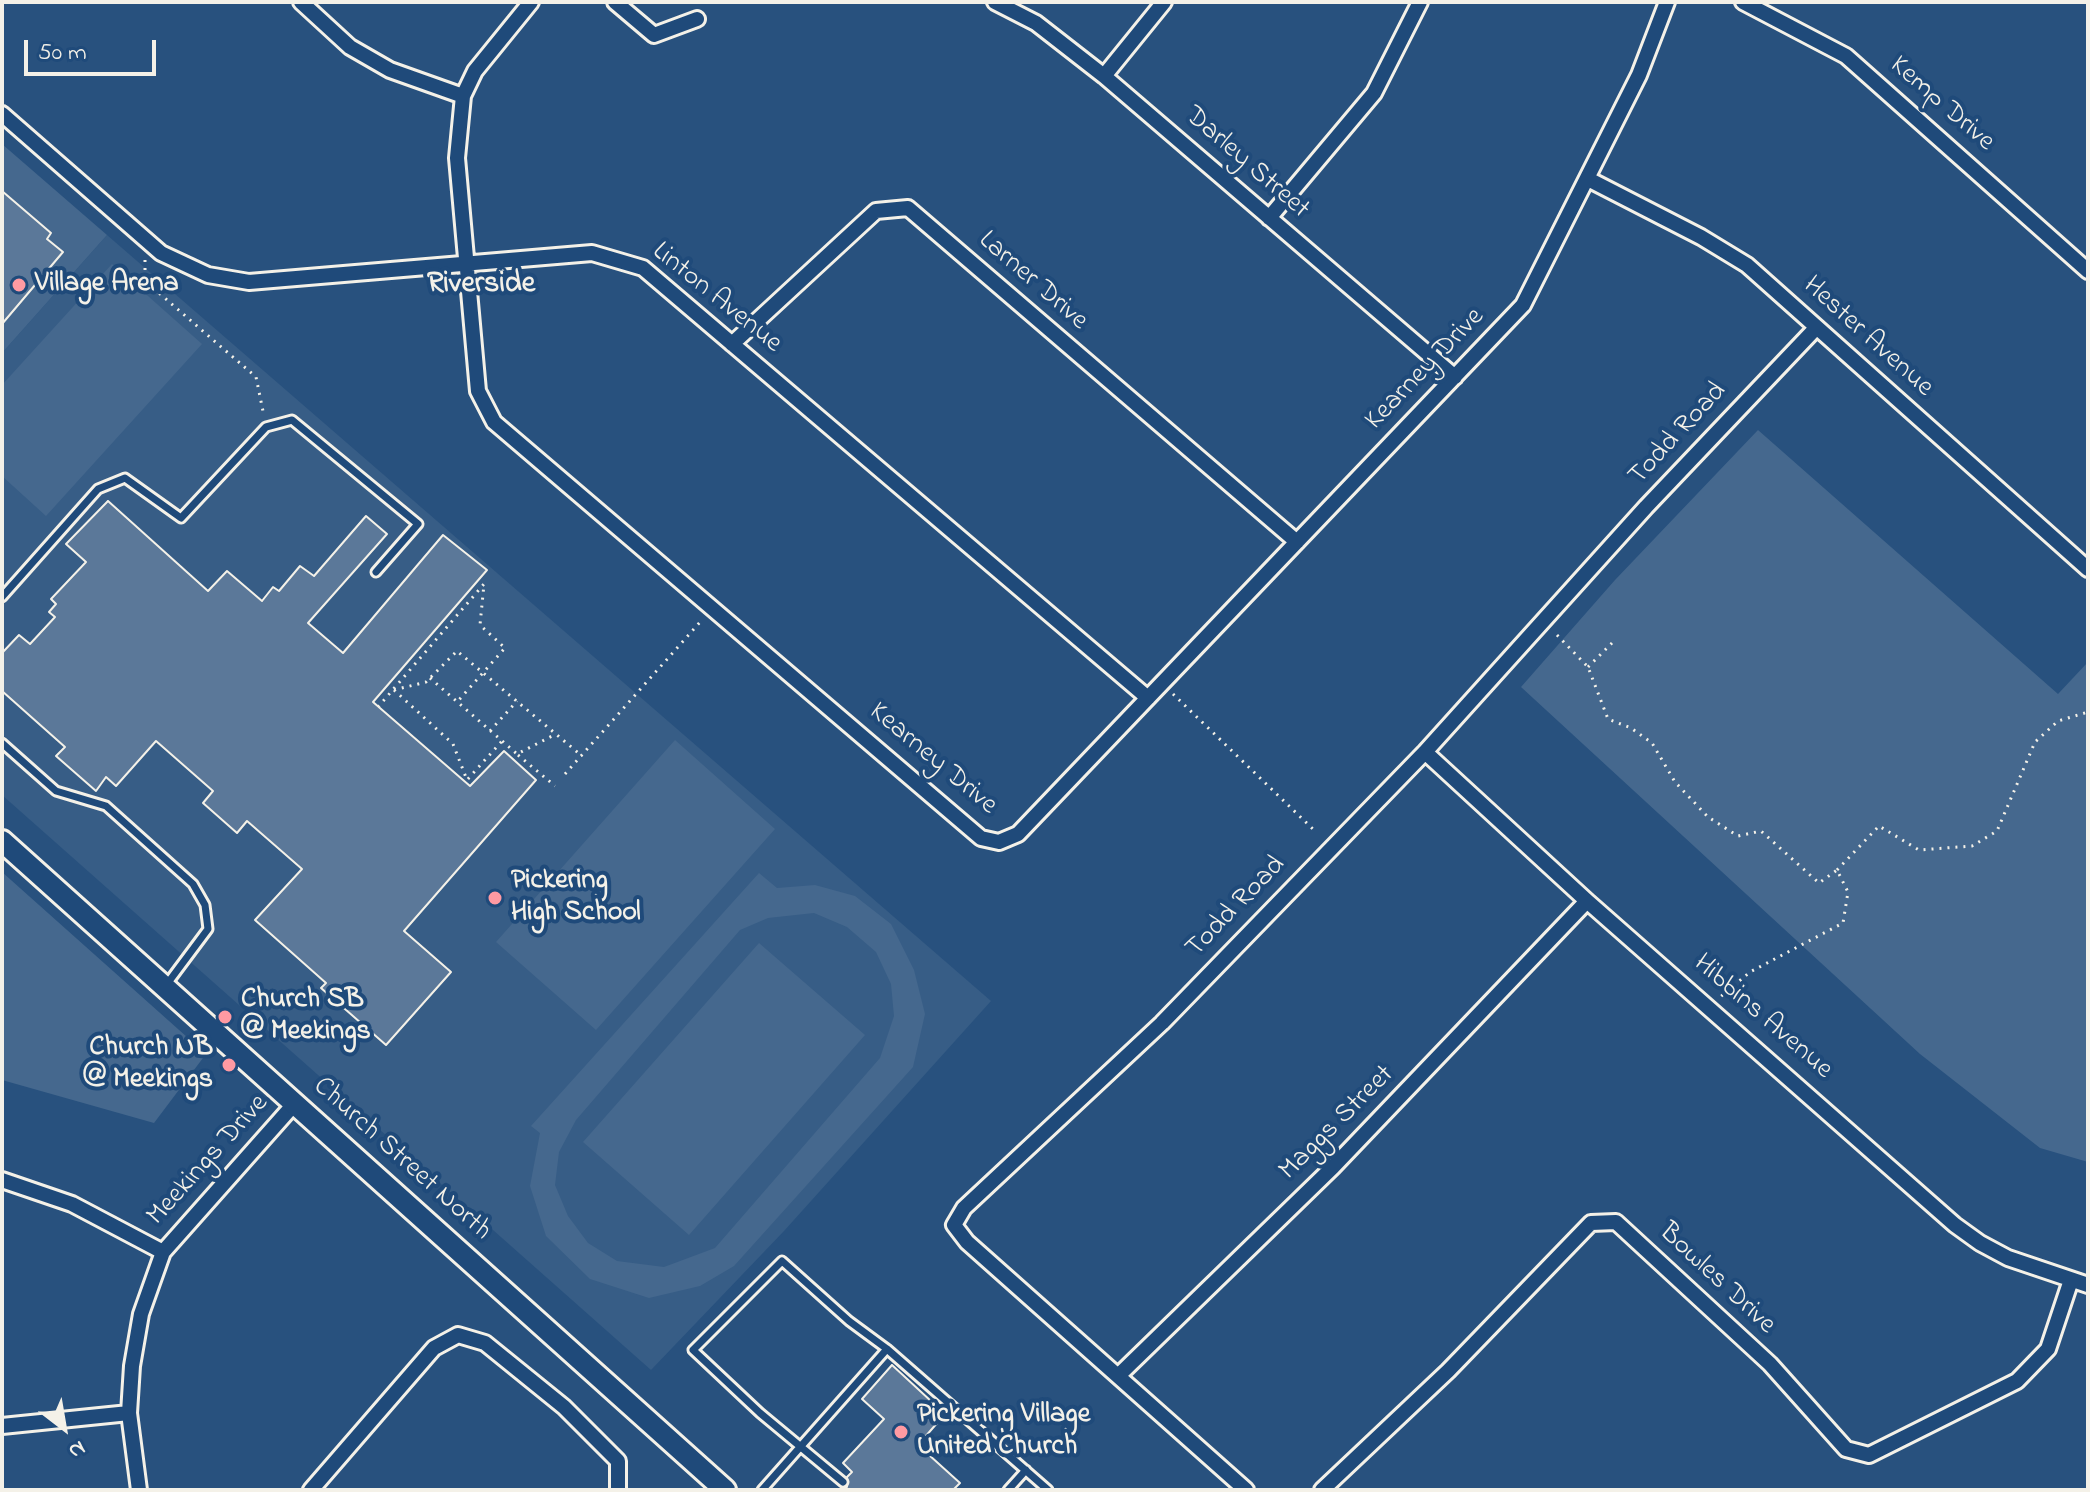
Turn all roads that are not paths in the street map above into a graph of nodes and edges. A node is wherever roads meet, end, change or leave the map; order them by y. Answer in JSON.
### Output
{"nodes":[{"id":1,"x":301,"y":2,"type":"edge"},
{"id":2,"x":531,"y":2,"type":"edge"},
{"id":3,"x":615,"y":2,"type":"edge"},
{"id":4,"x":995,"y":2,"type":"edge"},
{"id":5,"x":1164,"y":2,"type":"edge"},
{"id":6,"x":1420,"y":2,"type":"edge"},
{"id":7,"x":1667,"y":2,"type":"edge"},
{"id":8,"x":1743,"y":2,"type":"edge"},
{"id":9,"x":697,"y":19,"type":"dead end"},
{"id":10,"x":1104,"y":76,"type":"junction"},
{"id":11,"x":463,"y":96,"type":"junction"},
{"id":12,"x":2,"y":114,"type":"edge"},
{"id":13,"x":1588,"y":179,"type":"junction"},
{"id":14,"x":1269,"y":218,"type":"junction"},
{"id":15,"x":468,"y":261,"type":"junction"},
{"id":16,"x":2088,"y":271,"type":"edge"},
{"id":17,"x":1816,"y":328,"type":"junction"},
{"id":18,"x":732,"y":344,"type":"junction"},
{"id":19,"x":1455,"y":377,"type":"junction"},
{"id":20,"x":1297,"y":542,"type":"junction"},
{"id":21,"x":2088,"y":569,"type":"edge"},
{"id":22,"x":376,"y":572,"type":"dead end"},
{"id":23,"x":2,"y":597,"type":"edge"},
{"id":24,"x":1148,"y":698,"type":"junction"},
{"id":25,"x":2,"y":743,"type":"edge"},
{"id":26,"x":1425,"y":752,"type":"junction"},
{"id":27,"x":2,"y":841,"type":"edge"},
{"id":28,"x":1587,"y":901,"type":"junction"},
{"id":29,"x":166,"y":986,"type":"junction"},
{"id":30,"x":296,"y":1102,"type":"junction"},
{"id":31,"x":2,"y":1180,"type":"edge"},
{"id":32,"x":163,"y":1252,"type":"junction"},
{"id":33,"x":2071,"y":1280,"type":"junction"},
{"id":34,"x":2088,"y":1285,"type":"edge"},
{"id":35,"x":887,"y":1349,"type":"junction"},
{"id":36,"x":1119,"y":1375,"type":"junction"},
{"id":37,"x":129,"y":1413,"type":"junction"},
{"id":38,"x":2,"y":1426,"type":"edge"},
{"id":39,"x":798,"y":1446,"type":"junction"},
{"id":40,"x":1026,"y":1470,"type":"junction"},
{"id":41,"x":843,"y":1482,"type":"dead end"},
{"id":42,"x":139,"y":1490,"type":"edge"},
{"id":43,"x":311,"y":1490,"type":"edge"},
{"id":44,"x":618,"y":1490,"type":"edge"},
{"id":45,"x":725,"y":1490,"type":"edge"},
{"id":46,"x":762,"y":1490,"type":"edge"},
{"id":47,"x":1008,"y":1490,"type":"edge"},
{"id":48,"x":1048,"y":1490,"type":"edge"},
{"id":49,"x":1246,"y":1490,"type":"edge"},
{"id":50,"x":1322,"y":1490,"type":"edge"}],
"edges":[{"from":1,"to":11,"type":"street"},
{"from":2,"to":11,"type":"street","name":"Kearney Drive"},
{"from":3,"to":9,"type":"street"},
{"from":4,"to":10,"type":"street","name":"Darley Street"},
{"from":5,"to":10,"type":"street"},
{"from":6,"to":14,"type":"street"},
{"from":7,"to":13,"type":"street","name":"Kearney Drive"},
{"from":8,"to":16,"type":"street","name":"Kemp Drive"},
{"from":10,"to":14,"type":"street","name":"Darley Street"},
{"from":11,"to":15,"type":"street","name":"Kearney Drive"},
{"from":12,"to":15,"type":"street","name":"Linton Avenue"},
{"from":13,"to":17,"type":"street","name":"Hester Avenue"},
{"from":13,"to":19,"type":"street","name":"Kearney Drive"},
{"from":14,"to":19,"type":"street","name":"Darley Street"},
{"from":15,"to":18,"type":"street","name":"Linton Avenue"},
{"from":15,"to":24,"type":"street","name":"Kearney Drive"},
{"from":17,"to":21,"type":"street","name":"Hester Avenue"},
{"from":17,"to":26,"type":"street","name":"Todd Road"},
{"from":18,"to":20,"type":"street","name":"Larner Drive"},
{"from":18,"to":24,"type":"street","name":"Linton Avenue"},
{"from":19,"to":20,"type":"street","name":"Kearney Drive"},
{"from":20,"to":24,"type":"street","name":"Kearney Drive"},
{"from":22,"to":23,"type":"lane"},
{"from":25,"to":29,"type":"lane"},
{"from":26,"to":28,"type":"street","name":"Hibbins Avenue"},
{"from":26,"to":36,"type":"street","name":"Todd Road"},
{"from":27,"to":29,"type":"street","name":"Church Street North"},
{"from":28,"to":33,"type":"street","name":"Hibbins Avenue"},
{"from":28,"to":36,"type":"street","name":"Maggs Street"},
{"from":29,"to":30,"type":"street","name":"Church Street North"},
{"from":30,"to":32,"type":"street","name":"Meekings Drive"},
{"from":30,"to":45,"type":"street","name":"Church Street North"},
{"from":31,"to":32,"type":"street"},
{"from":32,"to":37,"type":"street","name":"Meekings Drive"},
{"from":33,"to":34,"type":"street","name":"Hibbins Avenue"},
{"from":33,"to":50,"type":"street","name":"Bowles Drive"},
{"from":35,"to":39,"type":"lane"},
{"from":35,"to":39,"type":"lane"},
{"from":35,"to":40,"type":"lane"},
{"from":36,"to":49,"type":"street","name":"Todd Road"},
{"from":37,"to":38,"type":"street"},
{"from":37,"to":42,"type":"street","name":"Meekings Drive"},
{"from":39,"to":41,"type":"lane"},
{"from":39,"to":46,"type":"lane"},
{"from":40,"to":47,"type":"lane"},
{"from":40,"to":48,"type":"lane"},
{"from":43,"to":44,"type":"street"}]}
